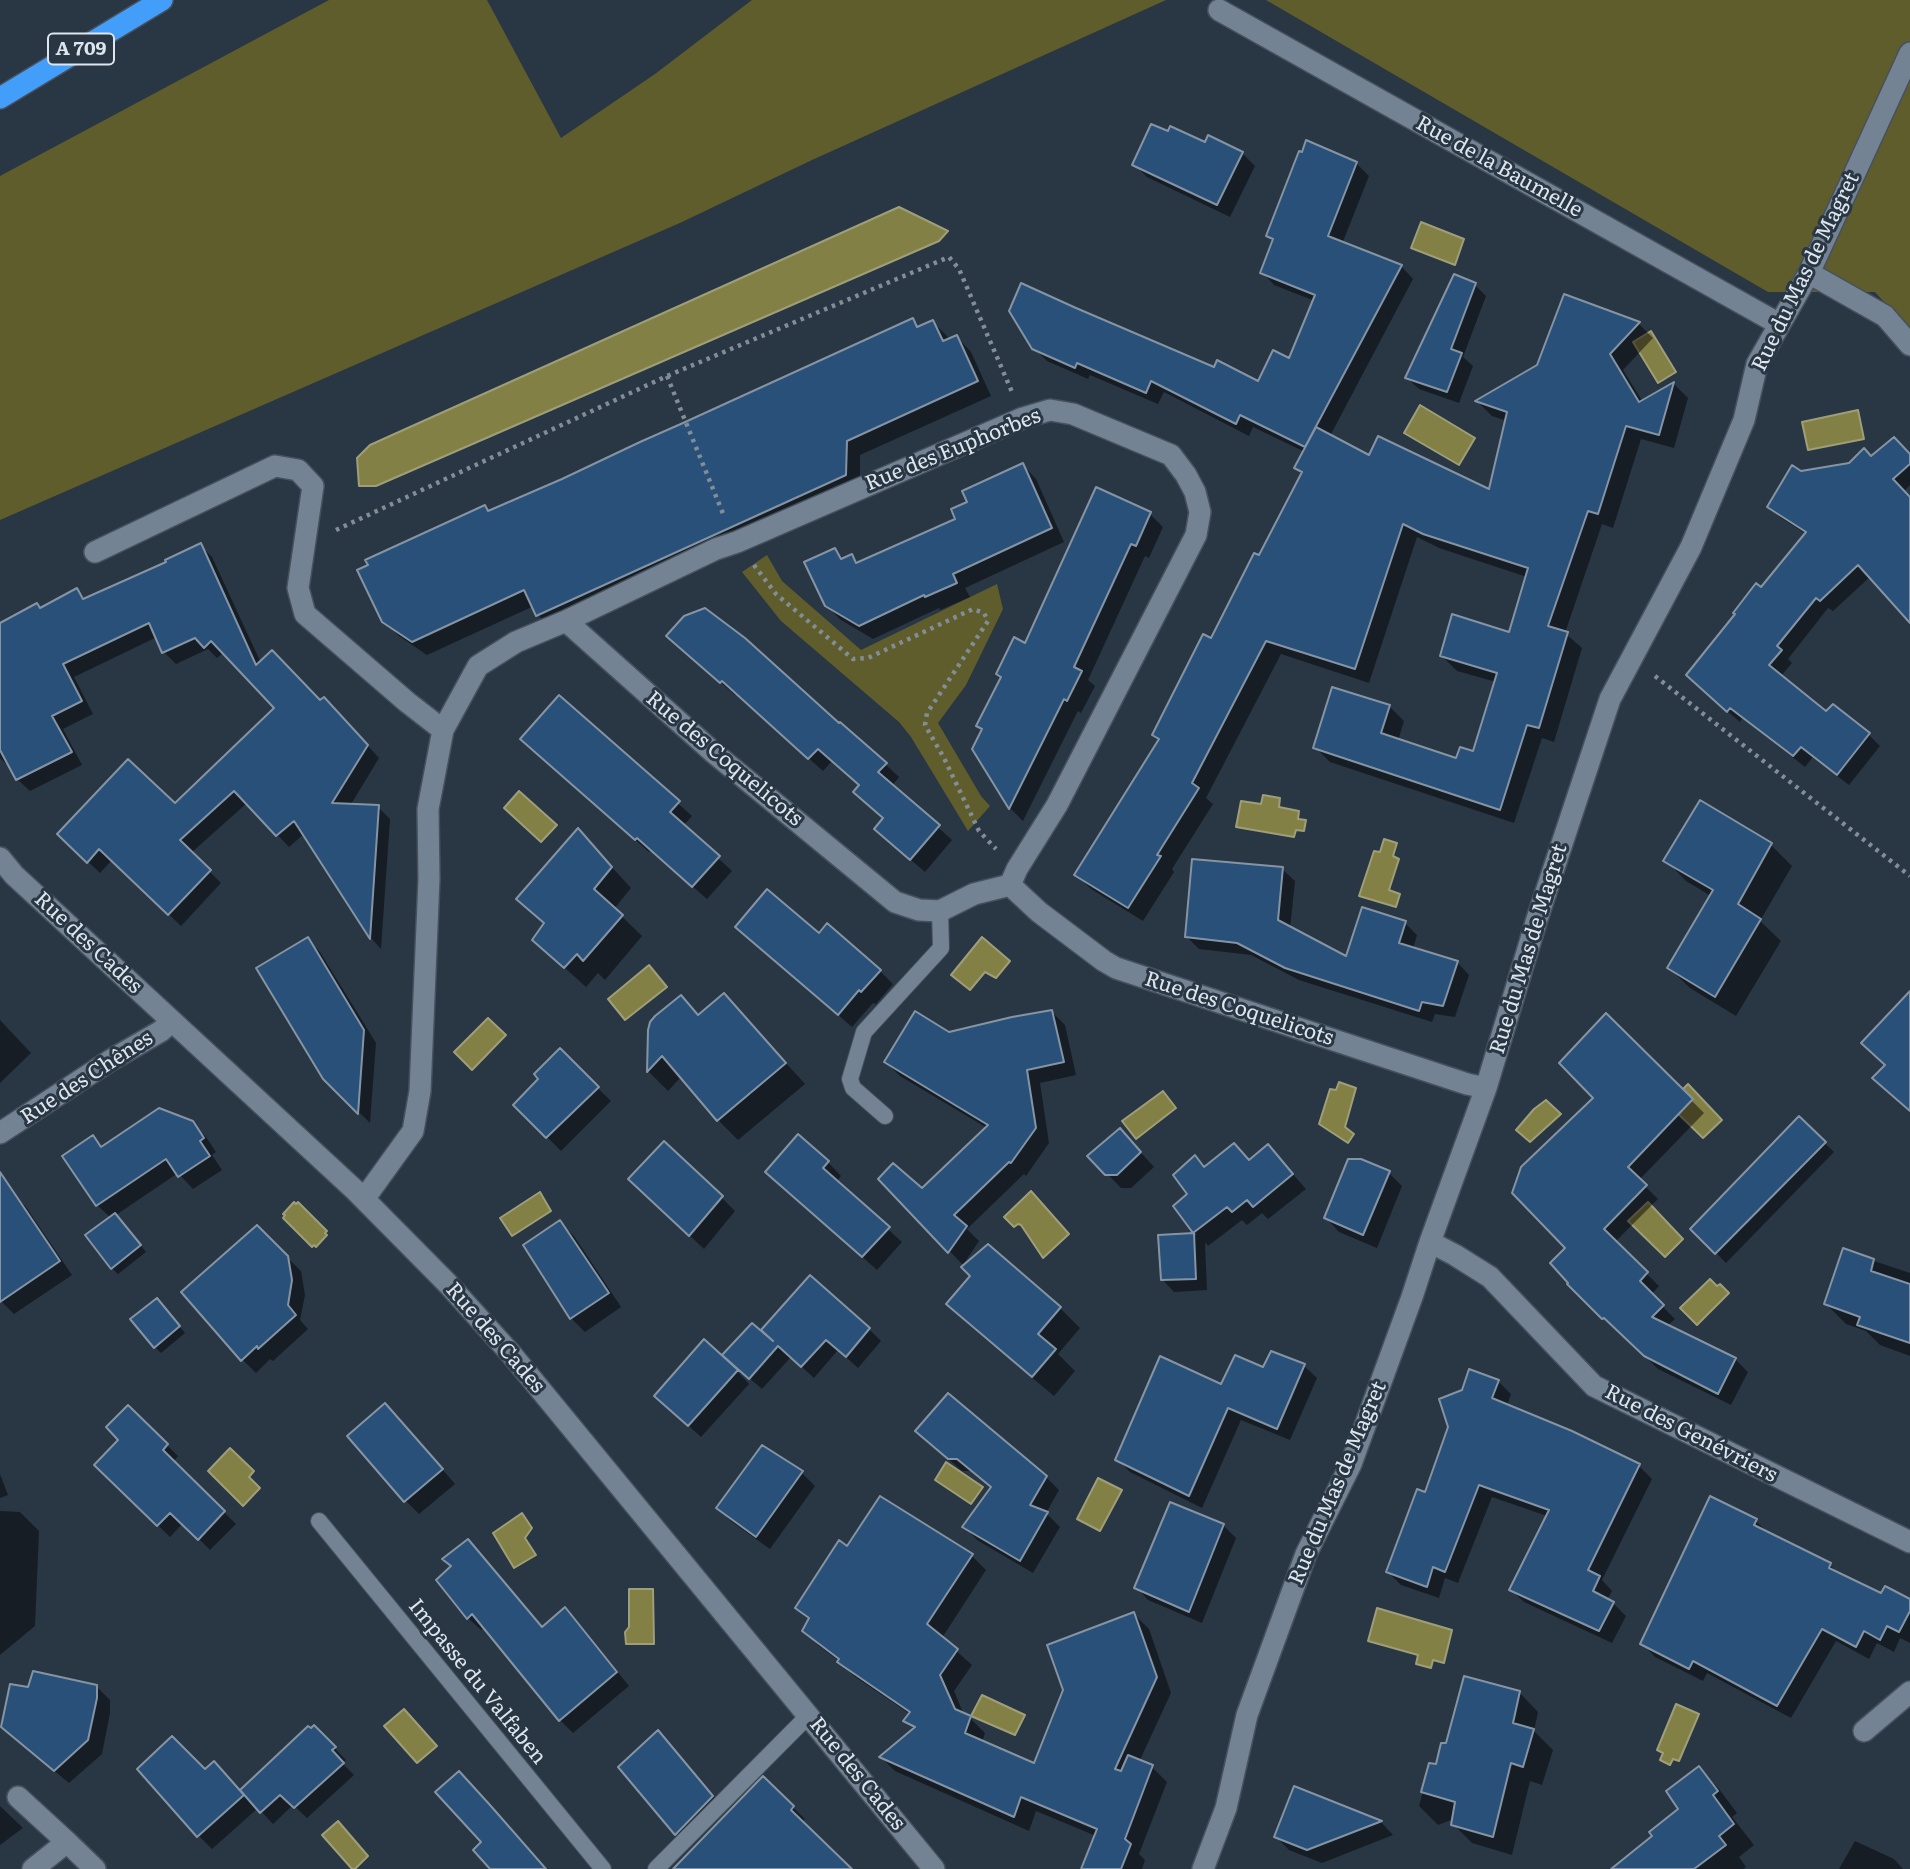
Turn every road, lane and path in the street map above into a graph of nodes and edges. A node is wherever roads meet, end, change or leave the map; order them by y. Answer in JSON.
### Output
{"nodes":[{"id":1,"x":162,"y":0,"type":"edge"},
{"id":2,"x":1219,"y":10,"type":"dead end"},
{"id":3,"x":1910,"y":53,"type":"edge"},
{"id":4,"x":0,"y":98,"type":"edge"},
{"id":5,"x":1809,"y":273,"type":"junction"},
{"id":6,"x":1779,"y":324,"type":"junction"},
{"id":7,"x":1910,"y":345,"type":"edge"},
{"id":8,"x":667,"y":376,"type":"junction"},
{"id":9,"x":1023,"y":418,"type":"junction"},
{"id":10,"x":737,"y":542,"type":"junction"},
{"id":11,"x":304,"y":545,"type":"junction"},
{"id":12,"x":95,"y":552,"type":"dead end"},
{"id":13,"x":566,"y":621,"type":"junction"},
{"id":14,"x":1632,"y":658,"type":"junction"},
{"id":15,"x":443,"y":730,"type":"junction"},
{"id":16,"x":0,"y":858,"type":"edge"},
{"id":17,"x":1910,"y":876,"type":"edge"},
{"id":18,"x":1014,"y":877,"type":"junction"},
{"id":19,"x":940,"y":911,"type":"junction"},
{"id":20,"x":172,"y":1021,"type":"junction"},
{"id":21,"x":1486,"y":1088,"type":"junction"},
{"id":22,"x":885,"y":1116,"type":"dead end"},
{"id":23,"x":0,"y":1133,"type":"edge"},
{"id":24,"x":364,"y":1199,"type":"junction"},
{"id":25,"x":1430,"y":1242,"type":"junction"},
{"id":26,"x":318,"y":1521,"type":"dead end"},
{"id":27,"x":1910,"y":1542,"type":"edge"},
{"id":28,"x":1910,"y":1692,"type":"edge"},
{"id":29,"x":809,"y":1715,"type":"junction"},
{"id":30,"x":1864,"y":1731,"type":"dead end"},
{"id":31,"x":18,"y":1797,"type":"dead end"},
{"id":32,"x":68,"y":1842,"type":"junction"},
{"id":33,"x":33,"y":1869,"type":"edge"},
{"id":34,"x":94,"y":1869,"type":"edge"},
{"id":35,"x":603,"y":1869,"type":"edge"},
{"id":36,"x":656,"y":1869,"type":"edge"},
{"id":37,"x":934,"y":1869,"type":"edge"},
{"id":38,"x":1203,"y":1869,"type":"edge"}],
"edges":[{"from":1,"to":4,"type":"highway","number":"A 709"},
{"from":2,"to":6,"type":"street","name":"Rue de la Baumelle"},
{"from":3,"to":5,"type":"street","name":"Rue du Mas de Magret"},
{"from":5,"to":6,"type":"street","name":"Rue du Mas de Magret"},
{"from":5,"to":7,"type":"street"},
{"from":6,"to":14,"type":"street","name":"Rue du Mas de Magret"},
{"from":8,"to":9,"type":"path"},
{"from":8,"to":10,"type":"path"},
{"from":8,"to":11,"type":"path"},
{"from":9,"to":10,"type":"street","name":"Rue des Euphorbes"},
{"from":9,"to":18,"type":"street","name":"Rue des Euphorbes"},
{"from":10,"to":13,"type":"street","name":"Rue des Euphorbes"},
{"from":10,"to":18,"type":"path"},
{"from":11,"to":12,"type":"street"},
{"from":11,"to":15,"type":"street"},
{"from":13,"to":15,"type":"street"},
{"from":13,"to":19,"type":"street","name":"Rue des Coquelicots"},
{"from":14,"to":17,"type":"path"},
{"from":14,"to":21,"type":"street","name":"Rue du Mas de Magret"},
{"from":15,"to":24,"type":"street"},
{"from":16,"to":20,"type":"street","name":"Rue des Cades"},
{"from":18,"to":19,"type":"street"},
{"from":18,"to":21,"type":"street","name":"Rue des Coquelicots"},
{"from":19,"to":22,"type":"lane"},
{"from":20,"to":23,"type":"street","name":"Rue des Chênes"},
{"from":20,"to":24,"type":"street","name":"Rue des Cades"},
{"from":21,"to":25,"type":"street","name":"Rue du Mas de Magret"},
{"from":24,"to":29,"type":"street","name":"Rue des Cades"},
{"from":25,"to":27,"type":"street","name":"Rue des Genévriers"},
{"from":25,"to":38,"type":"street","name":"Rue du Mas de Magret"},
{"from":26,"to":35,"type":"lane","name":"Impasse du Valfaben"},
{"from":28,"to":30,"type":"street"},
{"from":29,"to":36,"type":"lane"},
{"from":29,"to":37,"type":"street","name":"Rue des Cades"},
{"from":31,"to":32,"type":"street"},
{"from":32,"to":33,"type":"street"},
{"from":32,"to":34,"type":"street"}]}
